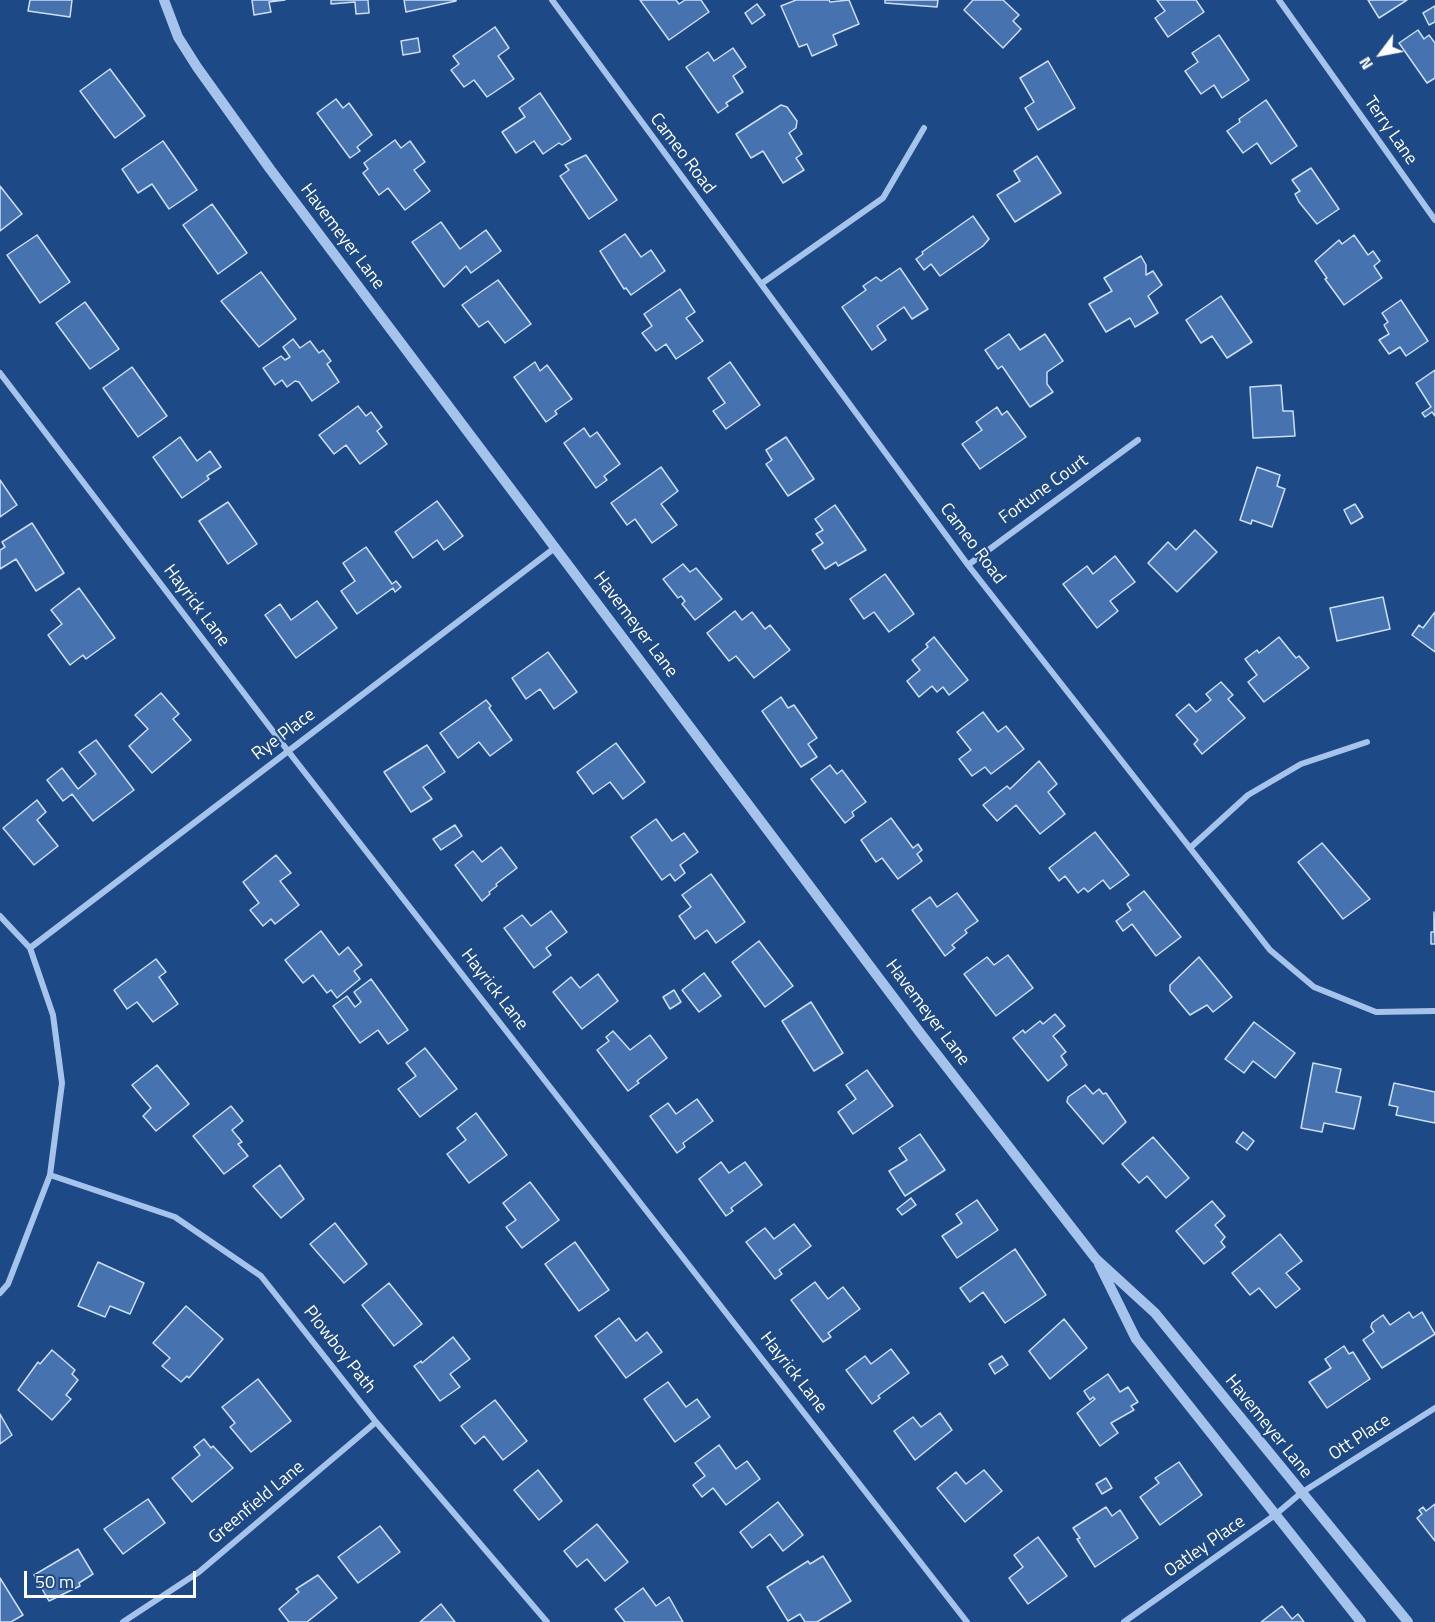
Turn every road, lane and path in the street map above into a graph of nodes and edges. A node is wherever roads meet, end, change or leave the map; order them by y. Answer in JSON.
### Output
{"nodes":[{"id":1,"x":164,"y":0,"type":"edge"},
{"id":2,"x":552,"y":0,"type":"edge"},
{"id":3,"x":1279,"y":0,"type":"edge"},
{"id":4,"x":924,"y":128,"type":"dead end"},
{"id":5,"x":1435,"y":220,"type":"edge"},
{"id":6,"x":761,"y":284,"type":"junction"},
{"id":7,"x":0,"y":373,"type":"edge"},
{"id":8,"x":1138,"y":440,"type":"dead end"},
{"id":9,"x":556,"y":547,"type":"junction"},
{"id":10,"x":968,"y":565,"type":"junction"},
{"id":11,"x":1367,"y":742,"type":"dead end"},
{"id":12,"x":288,"y":751,"type":"junction"},
{"id":13,"x":1190,"y":848,"type":"junction"},
{"id":14,"x":0,"y":916,"type":"edge"},
{"id":15,"x":30,"y":948,"type":"junction"},
{"id":16,"x":1435,"y":1011,"type":"edge"},
{"id":17,"x":50,"y":1175,"type":"junction"},
{"id":18,"x":1096,"y":1258,"type":"junction"},
{"id":19,"x":0,"y":1293,"type":"edge"},
{"id":20,"x":1435,"y":1408,"type":"edge"},
{"id":21,"x":376,"y":1422,"type":"junction"},
{"id":22,"x":1301,"y":1494,"type":"junction"},
{"id":23,"x":1275,"y":1515,"type":"junction"},
{"id":24,"x":123,"y":1622,"type":"edge"},
{"id":25,"x":547,"y":1622,"type":"edge"},
{"id":26,"x":967,"y":1622,"type":"edge"},
{"id":27,"x":1124,"y":1622,"type":"edge"},
{"id":28,"x":1361,"y":1622,"type":"edge"},
{"id":29,"x":1408,"y":1622,"type":"edge"}],
"edges":[{"from":1,"to":9,"type":"street","name":"Havemeyer Lane"},
{"from":2,"to":6,"type":"street","name":"Cameo Road"},
{"from":3,"to":5,"type":"street","name":"Terry Lane"},
{"from":4,"to":6,"type":"street"},
{"from":6,"to":10,"type":"street","name":"Cameo Road"},
{"from":7,"to":12,"type":"street","name":"Hayrick Lane"},
{"from":8,"to":10,"type":"street","name":"Fortune Court"},
{"from":9,"to":12,"type":"street","name":"Rye Place"},
{"from":9,"to":18,"type":"street","name":"Havemeyer Lane"},
{"from":10,"to":13,"type":"street","name":"Cameo Road"},
{"from":11,"to":13,"type":"street"},
{"from":12,"to":15,"type":"street","name":"Rye Place"},
{"from":12,"to":26,"type":"street","name":"Hayrick Lane"},
{"from":13,"to":16,"type":"street","name":"Cameo Road"},
{"from":14,"to":15,"type":"street"},
{"from":15,"to":17,"type":"street"},
{"from":17,"to":19,"type":"street"},
{"from":17,"to":21,"type":"street","name":"Plowboy Path"},
{"from":18,"to":22,"type":"street","name":"Havemeyer Lane"},
{"from":18,"to":23,"type":"street","name":"Havemeyer Lane"},
{"from":20,"to":22,"type":"street","name":"Ott Place"},
{"from":21,"to":24,"type":"street","name":"Greenfield Lane"},
{"from":21,"to":25,"type":"street","name":"Plowboy Path"},
{"from":22,"to":23,"type":"street","name":"Oatley Place"},
{"from":22,"to":29,"type":"street","name":"Havemeyer Lane"},
{"from":23,"to":27,"type":"street","name":"Oatley Place"},
{"from":23,"to":28,"type":"street","name":"Havemeyer Lane"}]}
